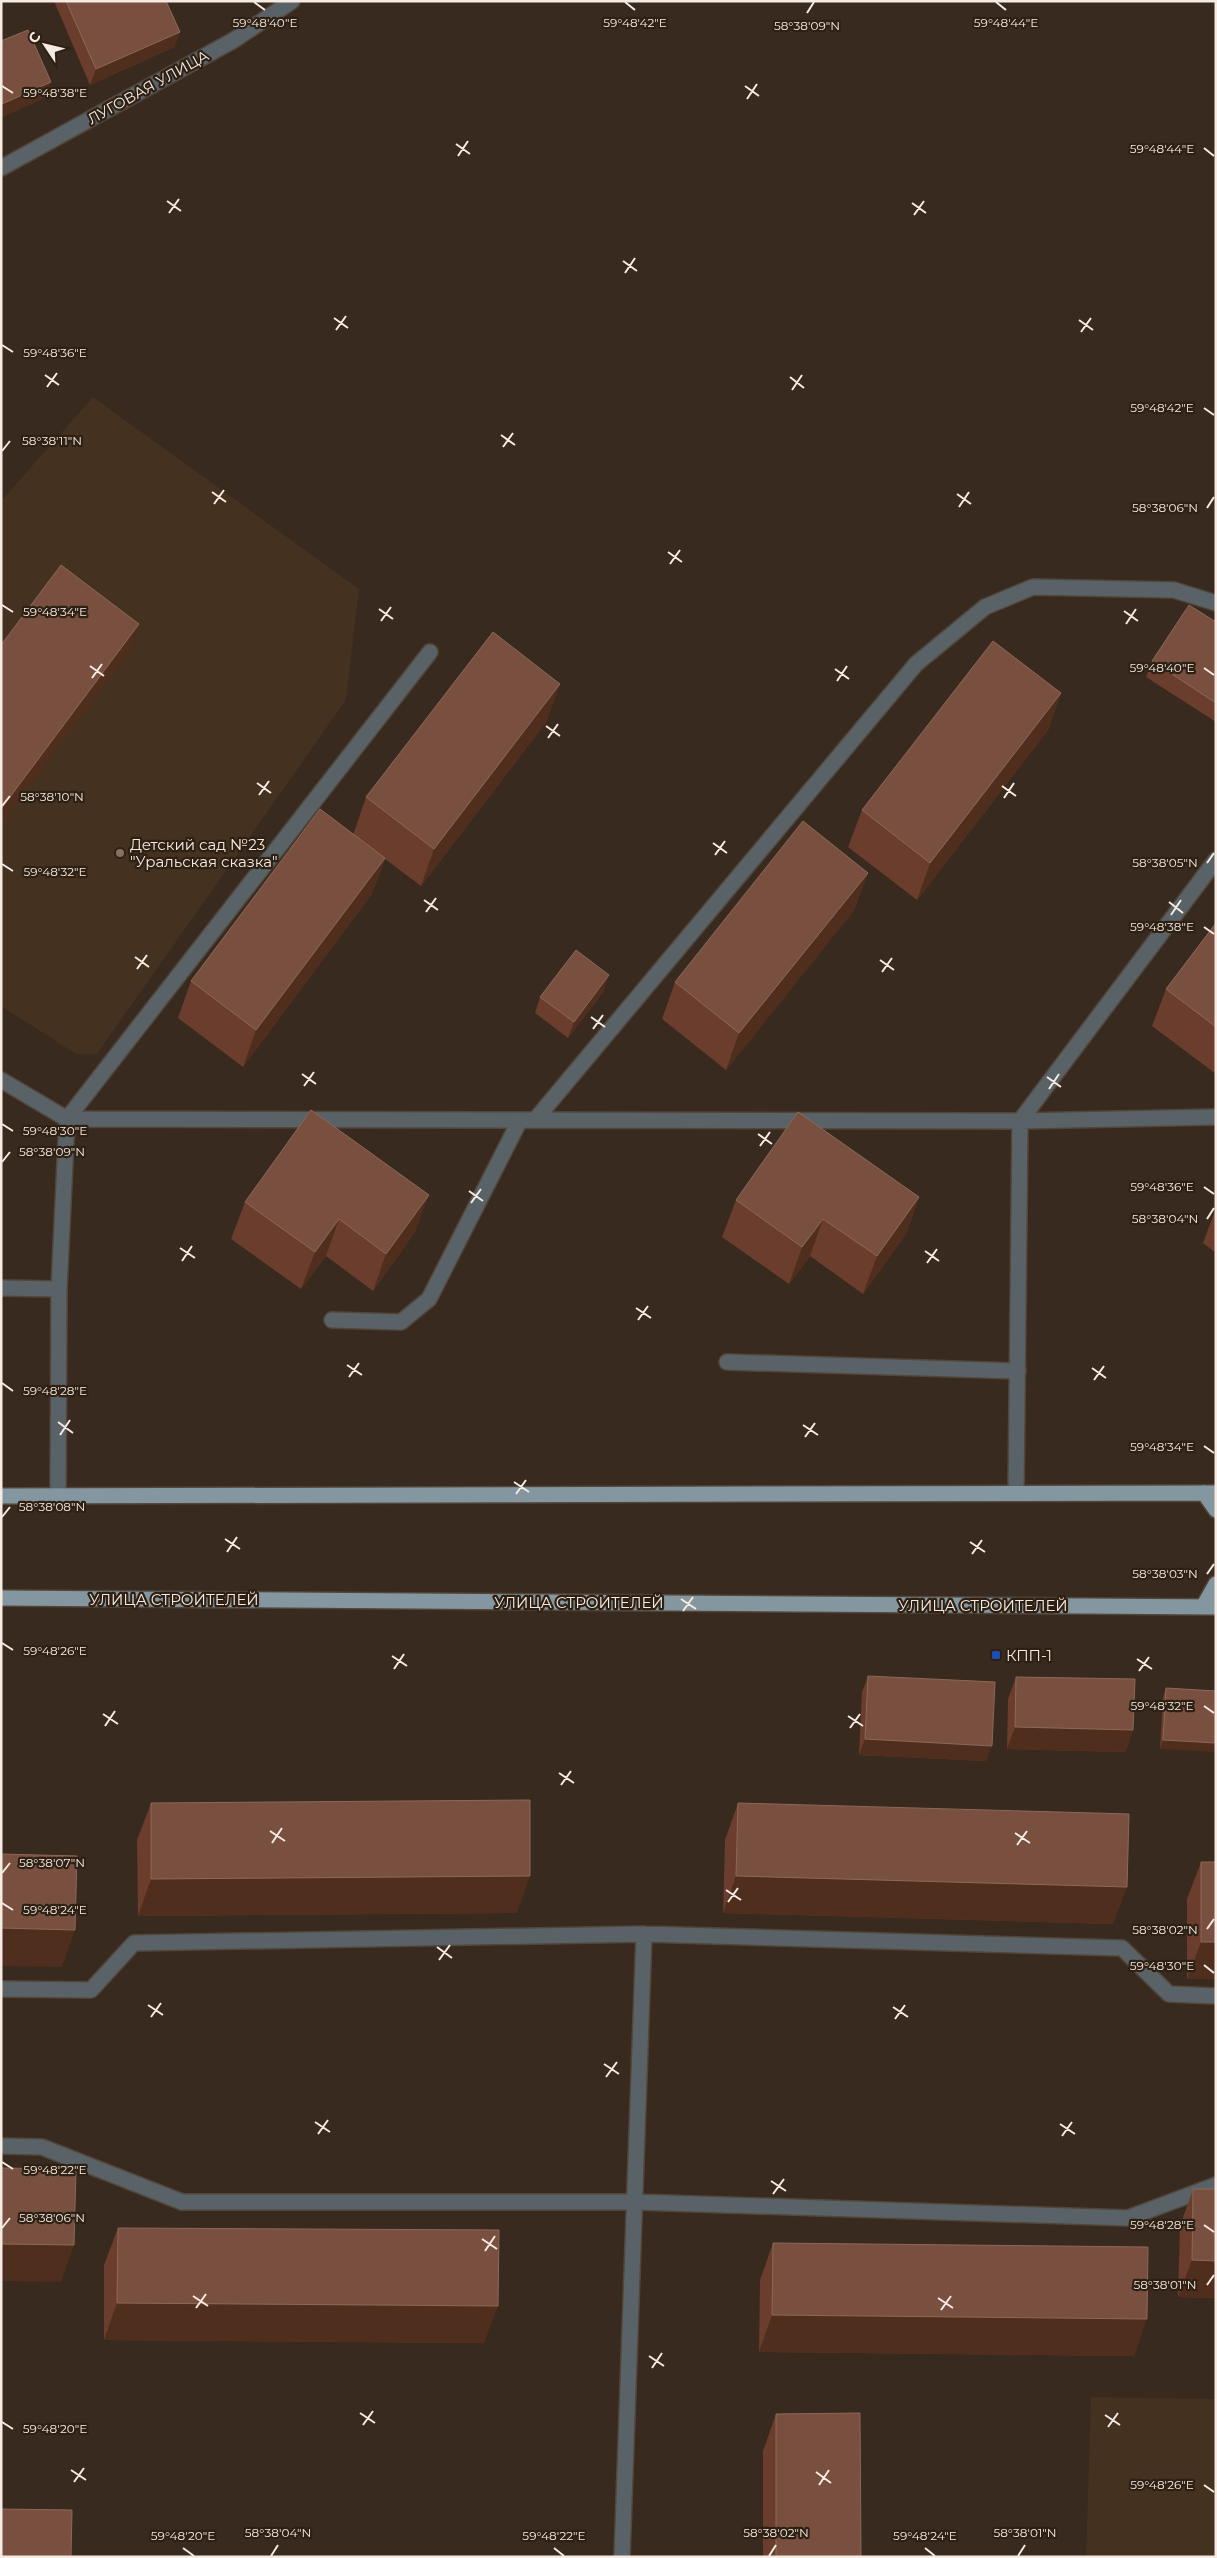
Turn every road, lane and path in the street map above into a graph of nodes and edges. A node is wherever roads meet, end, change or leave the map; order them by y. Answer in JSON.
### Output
{"nodes":[{"id":1,"x":292,"y":1,"type":"edge"},
{"id":2,"x":1,"y":168,"type":"edge"},
{"id":3,"x":1216,"y":603,"type":"edge"},
{"id":4,"x":430,"y":652,"type":"dead end"},
{"id":5,"x":1216,"y":860,"type":"edge"},
{"id":6,"x":1,"y":1080,"type":"edge"},
{"id":7,"x":1216,"y":1117,"type":"edge"},
{"id":8,"x":67,"y":1119,"type":"junction"},
{"id":9,"x":527,"y":1120,"type":"junction"},
{"id":10,"x":1020,"y":1121,"type":"junction"},
{"id":11,"x":1,"y":1288,"type":"edge"},
{"id":12,"x":59,"y":1288,"type":"junction"},
{"id":13,"x":332,"y":1320,"type":"dead end"},
{"id":14,"x":727,"y":1362,"type":"dead end"},
{"id":15,"x":1018,"y":1371,"type":"junction"},
{"id":16,"x":1016,"y":1493,"type":"junction"},
{"id":17,"x":1210,"y":1493,"type":"edge"},
{"id":18,"x":1,"y":1496,"type":"edge"},
{"id":19,"x":58,"y":1496,"type":"junction"},
{"id":20,"x":1216,"y":1510,"type":"edge"},
{"id":21,"x":1216,"y":1584,"type":"edge"},
{"id":22,"x":1,"y":1598,"type":"edge"},
{"id":23,"x":1209,"y":1607,"type":"edge"},
{"id":24,"x":644,"y":1934,"type":"junction"},
{"id":25,"x":1,"y":1989,"type":"edge"},
{"id":26,"x":1216,"y":1996,"type":"edge"},
{"id":27,"x":1,"y":2146,"type":"edge"},
{"id":28,"x":1216,"y":2185,"type":"edge"},
{"id":29,"x":636,"y":2202,"type":"junction"},
{"id":30,"x":622,"y":2557,"type":"edge"}],
"edges":[{"from":1,"to":2,"type":"street","name":"ЛУГОВАЯ УЛИЦА"},
{"from":3,"to":9,"type":"street"},
{"from":4,"to":8,"type":"street"},
{"from":5,"to":10,"type":"street"},
{"from":6,"to":8,"type":"street"},
{"from":7,"to":10,"type":"street"},
{"from":8,"to":9,"type":"street"},
{"from":8,"to":12,"type":"street"},
{"from":9,"to":10,"type":"street"},
{"from":9,"to":13,"type":"street"},
{"from":10,"to":15,"type":"street"},
{"from":11,"to":12,"type":"street"},
{"from":12,"to":19,"type":"street"},
{"from":14,"to":15,"type":"street"},
{"from":15,"to":16,"type":"street"},
{"from":16,"to":17,"type":"main road"},
{"from":16,"to":19,"type":"main road"},
{"from":17,"to":20,"type":"main road"},
{"from":18,"to":19,"type":"main road"},
{"from":21,"to":23,"type":"main road"},
{"from":22,"to":23,"type":"main road","name":"УЛИЦА СТРОИТЕЛЕЙ"},
{"from":24,"to":25,"type":"street"},
{"from":24,"to":26,"type":"street"},
{"from":24,"to":29,"type":"street"},
{"from":27,"to":29,"type":"street"},
{"from":28,"to":29,"type":"street"},
{"from":29,"to":30,"type":"street"}]}
